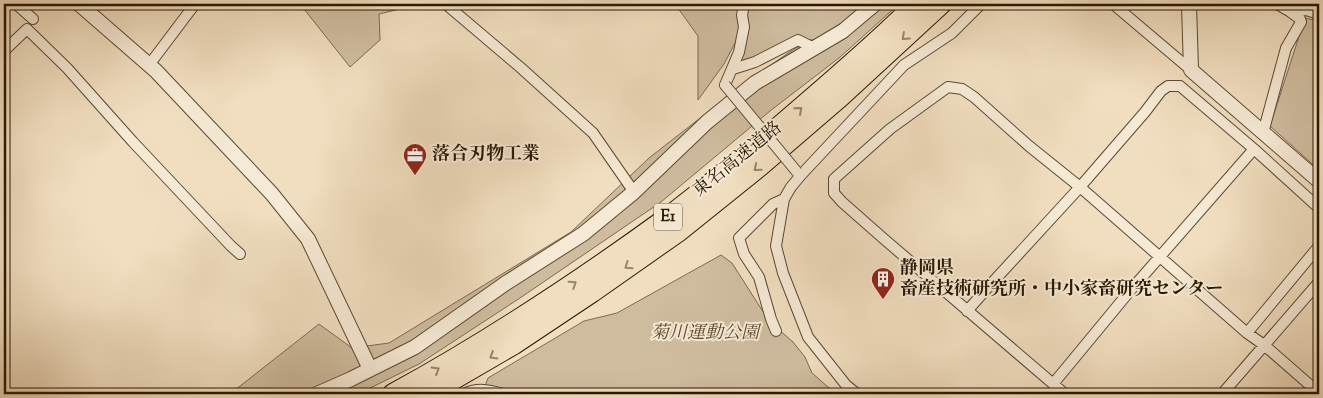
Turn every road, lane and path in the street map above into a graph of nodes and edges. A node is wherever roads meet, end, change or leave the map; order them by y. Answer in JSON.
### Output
{"nodes":[{"id":1,"x":16,"y":4,"type":"edge"},
{"id":2,"x":79,"y":4,"type":"edge"},
{"id":3,"x":195,"y":4,"type":"edge"},
{"id":4,"x":447,"y":4,"type":"edge"},
{"id":5,"x":744,"y":4,"type":"edge"},
{"id":6,"x":875,"y":4,"type":"edge"},
{"id":7,"x":916,"y":4,"type":"edge"},
{"id":8,"x":941,"y":4,"type":"edge"},
{"id":9,"x":982,"y":4,"type":"edge"},
{"id":10,"x":1112,"y":4,"type":"edge"},
{"id":11,"x":1189,"y":4,"type":"edge"},
{"id":12,"x":1277,"y":4,"type":"edge"},
{"id":13,"x":1289,"y":11,"type":"junction"},
{"id":14,"x":1319,"y":14,"type":"edge"},
{"id":15,"x":33,"y":18,"type":"dead end"},
{"id":16,"x":814,"y":48,"type":"junction"},
{"id":17,"x":4,"y":51,"type":"edge"},
{"id":18,"x":149,"y":65,"type":"junction"},
{"id":19,"x":733,"y":69,"type":"junction"},
{"id":20,"x":1191,"y":70,"type":"junction"},
{"id":21,"x":1263,"y":133,"type":"junction"},
{"id":22,"x":1254,"y":149,"type":"junction"},
{"id":23,"x":799,"y":173,"type":"junction"},
{"id":24,"x":1319,"y":181,"type":"edge"},
{"id":25,"x":1080,"y":187,"type":"junction"},
{"id":26,"x":634,"y":192,"type":"junction"},
{"id":27,"x":784,"y":199,"type":"junction"},
{"id":28,"x":1319,"y":208,"type":"edge"},
{"id":29,"x":1319,"y":246,"type":"edge"},
{"id":30,"x":240,"y":254,"type":"dead end"},
{"id":31,"x":1160,"y":257,"type":"junction"},
{"id":32,"x":1319,"y":282,"type":"edge"},
{"id":33,"x":968,"y":311,"type":"junction"},
{"id":34,"x":776,"y":331,"type":"dead end"},
{"id":35,"x":1246,"y":333,"type":"junction"},
{"id":36,"x":1264,"y":345,"type":"junction"},
{"id":37,"x":370,"y":369,"type":"junction"},
{"id":38,"x":1053,"y":384,"type":"junction"},
{"id":39,"x":1319,"y":393,"type":"edge"},
{"id":40,"x":317,"y":394,"type":"edge"},
{"id":41,"x":393,"y":394,"type":"edge"},
{"id":42,"x":428,"y":394,"type":"edge"},
{"id":43,"x":464,"y":394,"type":"edge"},
{"id":44,"x":503,"y":394,"type":"edge"},
{"id":45,"x":857,"y":394,"type":"edge"},
{"id":46,"x":1065,"y":394,"type":"edge"},
{"id":47,"x":1222,"y":394,"type":"edge"}],
"edges":[{"from":1,"to":15,"type":"street"},
{"from":2,"to":18,"type":"street"},
{"from":3,"to":18,"type":"street"},
{"from":4,"to":26,"type":"street"},
{"from":5,"to":19,"type":"street"},
{"from":6,"to":16,"type":"street"},
{"from":41,"to":7,"type":"highway","name":"東名高速道路","number":"E1","one_way":true},
{"from":8,"to":42,"type":"highway","name":"東名高速道路","number":"E1","one_way":true},
{"from":9,"to":23,"type":"street"},
{"from":10,"to":20,"type":"street"},
{"from":11,"to":20,"type":"street"},
{"from":12,"to":13,"type":"street"},
{"from":13,"to":14,"type":"street"},
{"from":13,"to":21,"type":"street"},
{"from":16,"to":19,"type":"street"},
{"from":16,"to":26,"type":"street"},
{"from":17,"to":30,"type":"street"},
{"from":18,"to":37,"type":"street"},
{"from":19,"to":23,"type":"street","bridge":true},
{"from":20,"to":21,"type":"street"},
{"from":21,"to":24,"type":"street"},
{"from":22,"to":25,"type":"street"},
{"from":22,"to":28,"type":"street"},
{"from":22,"to":31,"type":"street"},
{"from":23,"to":27,"type":"street"},
{"from":25,"to":31,"type":"street"},
{"from":25,"to":33,"type":"street"},
{"from":25,"to":33,"type":"street"},
{"from":26,"to":37,"type":"street"},
{"from":27,"to":34,"type":"street"},
{"from":27,"to":45,"type":"street"},
{"from":29,"to":35,"type":"street"},
{"from":31,"to":35,"type":"street"},
{"from":31,"to":38,"type":"street"},
{"from":32,"to":36,"type":"street"},
{"from":33,"to":38,"type":"street"},
{"from":35,"to":36,"type":"street"},
{"from":36,"to":39,"type":"street"},
{"from":36,"to":47,"type":"street"},
{"from":37,"to":40,"type":"street"},
{"from":38,"to":46,"type":"street"},
{"from":43,"to":44,"type":"street"}]}
